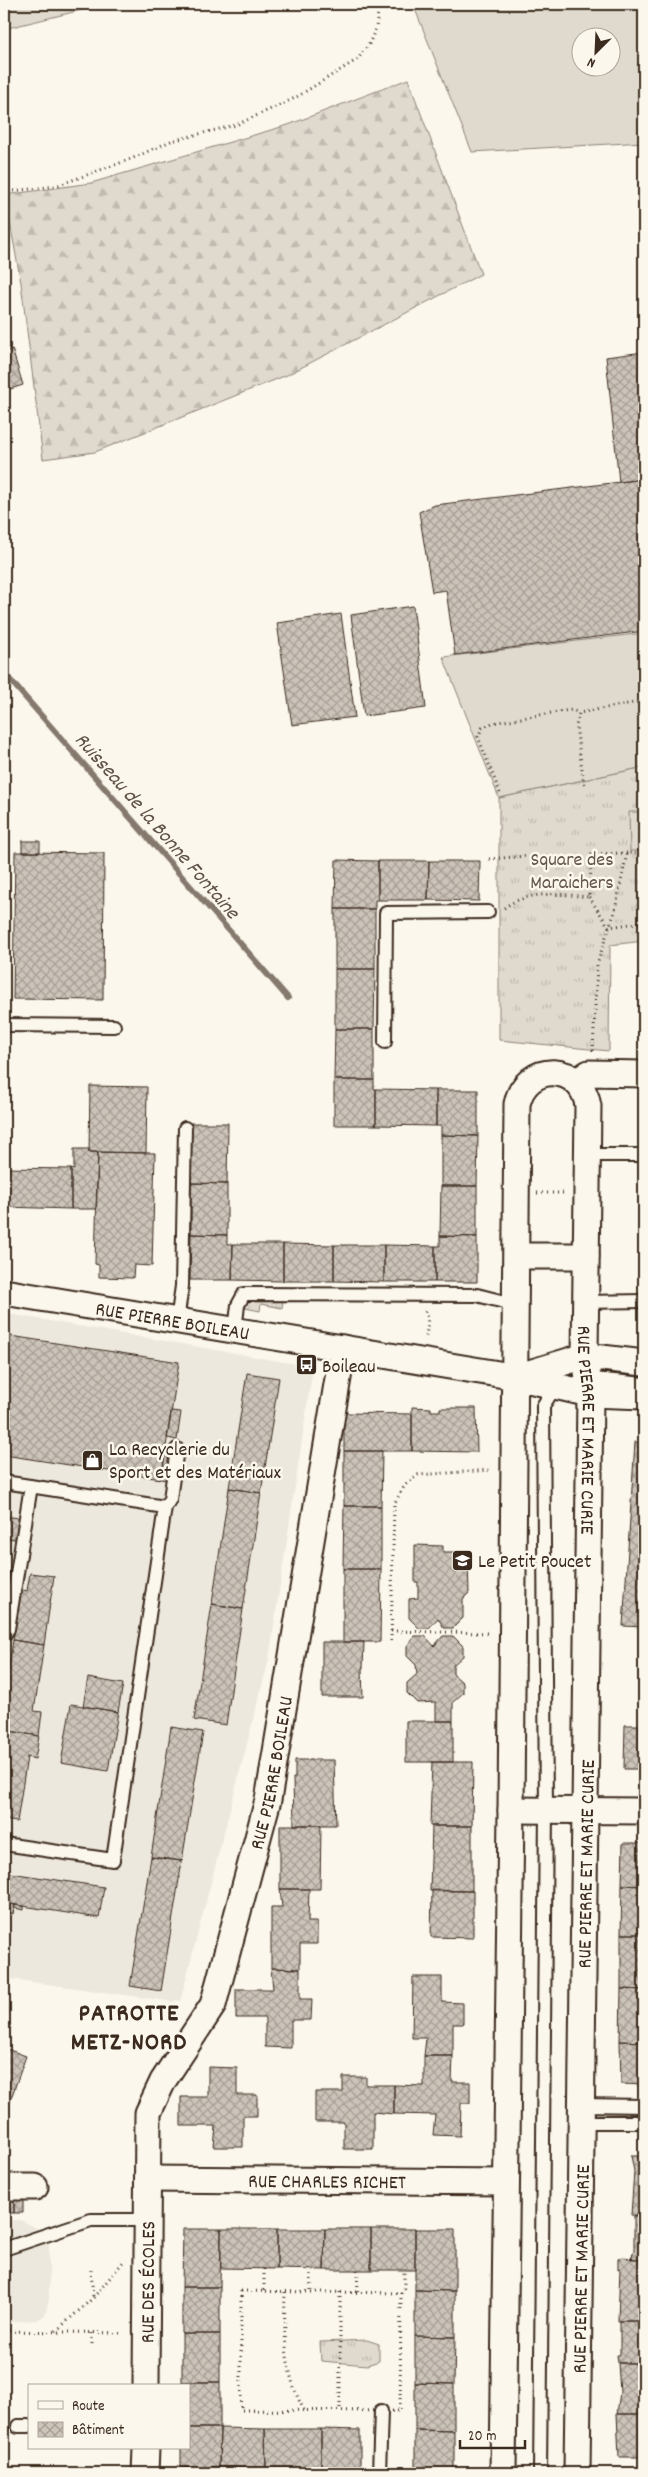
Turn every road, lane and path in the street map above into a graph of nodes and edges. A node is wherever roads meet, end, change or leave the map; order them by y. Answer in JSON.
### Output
{"nodes":[{"id":1,"x":380,"y":4,"type":"edge"},
{"id":2,"x":4,"y":192,"type":"edge"},
{"id":3,"x":644,"y":701,"type":"edge"},
{"id":4,"x":580,"y":713,"type":"junction"},
{"id":5,"x":584,"y":784,"type":"dead end"},
{"id":6,"x":500,"y":793,"type":"dead end"},
{"id":7,"x":627,"y":853,"type":"junction"},
{"id":8,"x":644,"y":853,"type":"edge"},
{"id":9,"x":526,"y":856,"type":"dead end"},
{"id":10,"x":489,"y":859,"type":"dead end"},
{"id":11,"x":589,"y":897,"type":"junction"},
{"id":12,"x":516,"y":900,"type":"dead end"},
{"id":13,"x":488,"y":912,"type":"dead end"},
{"id":14,"x":644,"y":922,"type":"edge"},
{"id":15,"x":609,"y":927,"type":"junction"},
{"id":16,"x":4,"y":1025,"type":"edge"},
{"id":17,"x":114,"y":1026,"type":"dead end"},
{"id":18,"x":385,"y":1042,"type":"dead end"},
{"id":19,"x":603,"y":1074,"type":"junction"},
{"id":20,"x":644,"y":1074,"type":"edge"},
{"id":21,"x":576,"y":1082,"type":"junction"},
{"id":22,"x":185,"y":1128,"type":"dead end"},
{"id":23,"x":644,"y":1155,"type":"edge"},
{"id":24,"x":587,"y":1156,"type":"junction"},
{"id":25,"x":518,"y":1192,"type":"junction"},
{"id":26,"x":587,"y":1193,"type":"junction"},
{"id":27,"x":517,"y":1256,"type":"junction"},
{"id":28,"x":586,"y":1256,"type":"junction"},
{"id":29,"x":4,"y":1292,"type":"edge"},
{"id":30,"x":417,"y":1294,"type":"junction"},
{"id":31,"x":644,"y":1301,"type":"edge"},
{"id":32,"x":585,"y":1302,"type":"junction"},
{"id":33,"x":516,"y":1305,"type":"junction"},
{"id":34,"x":177,"y":1321,"type":"junction"},
{"id":35,"x":235,"y":1331,"type":"junction"},
{"id":36,"x":342,"y":1348,"type":"junction"},
{"id":37,"x":425,"y":1362,"type":"junction"},
{"id":38,"x":644,"y":1363,"type":"edge"},
{"id":39,"x":587,"y":1376,"type":"junction"},
{"id":40,"x":516,"y":1377,"type":"junction"},
{"id":41,"x":644,"y":1384,"type":"edge"},
{"id":42,"x":553,"y":1386,"type":"junction"},
{"id":43,"x":644,"y":1396,"type":"edge"},
{"id":44,"x":177,"y":1449,"type":"dead end"},
{"id":45,"x":496,"y":1470,"type":"dead end"},
{"id":46,"x":4,"y":1482,"type":"edge"},
{"id":47,"x":31,"y":1486,"type":"junction"},
{"id":48,"x":165,"y":1507,"type":"junction"},
{"id":49,"x":391,"y":1631,"type":"junction"},
{"id":50,"x":495,"y":1633,"type":"dead end"},
{"id":51,"x":4,"y":1635,"type":"edge"},
{"id":52,"x":391,"y":1641,"type":"dead end"},
{"id":53,"x":511,"y":1810,"type":"junction"},
{"id":54,"x":546,"y":1810,"type":"junction"},
{"id":55,"x":586,"y":1811,"type":"junction"},
{"id":56,"x":644,"y":1811,"type":"edge"},
{"id":57,"x":4,"y":1844,"type":"edge"},
{"id":58,"x":644,"y":2106,"type":"edge"},
{"id":59,"x":583,"y":2113,"type":"junction"},
{"id":60,"x":644,"y":2122,"type":"edge"},
{"id":61,"x":148,"y":2179,"type":"junction"},
{"id":62,"x":505,"y":2182,"type":"junction"},
{"id":63,"x":4,"y":2187,"type":"edge"},
{"id":64,"x":35,"y":2187,"type":"dead end"},
{"id":65,"x":148,"y":2220,"type":"junction"},
{"id":66,"x":4,"y":2249,"type":"edge"},
{"id":67,"x":147,"y":2255,"type":"junction"},
{"id":68,"x":264,"y":2269,"type":"dead end"},
{"id":69,"x":91,"y":2270,"type":"dead end"},
{"id":70,"x":311,"y":2270,"type":"dead end"},
{"id":71,"x":357,"y":2270,"type":"dead end"},
{"id":72,"x":404,"y":2270,"type":"dead end"},
{"id":73,"x":264,"y":2292,"type":"junction"},
{"id":74,"x":285,"y":2292,"type":"junction"},
{"id":75,"x":311,"y":2292,"type":"junction"},
{"id":76,"x":340,"y":2292,"type":"junction"},
{"id":77,"x":358,"y":2292,"type":"junction"},
{"id":78,"x":401,"y":2293,"type":"junction"},
{"id":79,"x":93,"y":2298,"type":"junction"},
{"id":80,"x":4,"y":2331,"type":"edge"},
{"id":81,"x":56,"y":2331,"type":"junction"},
{"id":82,"x":92,"y":2332,"type":"junction"},
{"id":83,"x":147,"y":2333,"type":"junction"},
{"id":84,"x":92,"y":2344,"type":"dead end"},
{"id":85,"x":146,"y":2384,"type":"edge"},
{"id":86,"x":304,"y":2410,"type":"junction"},
{"id":87,"x":340,"y":2411,"type":"junction"},
{"id":88,"x":381,"y":2411,"type":"junction"},
{"id":89,"x":146,"y":2450,"type":"edge"},
{"id":90,"x":145,"y":2473,"type":"edge"},
{"id":91,"x":379,"y":2473,"type":"edge"},
{"id":92,"x":503,"y":2473,"type":"edge"},
{"id":93,"x":540,"y":2473,"type":"edge"},
{"id":94,"x":577,"y":2473,"type":"edge"}],
"edges":[{"from":1,"to":2,"type":"path"},
{"from":3,"to":4,"type":"path"},
{"from":4,"to":5,"type":"path"},
{"from":4,"to":6,"type":"path"},
{"from":7,"to":8,"type":"path"},
{"from":7,"to":11,"type":"path"},
{"from":7,"to":15,"type":"path"},
{"from":9,"to":10,"type":"path"},
{"from":11,"to":12,"type":"path"},
{"from":11,"to":15,"type":"path"},
{"from":13,"to":18,"type":"lane"},
{"from":14,"to":15,"type":"path"},
{"from":15,"to":19,"type":"path"},
{"from":16,"to":17,"type":"lane"},
{"from":19,"to":20,"type":"street"},
{"from":19,"to":21,"type":"street"},
{"from":21,"to":24,"type":"street","name":"RUE PIERRE ET MARIE CURIE"},
{"from":21,"to":25,"type":"street"},
{"from":22,"to":34,"type":"lane"},
{"from":23,"to":24,"type":"lane"},
{"from":24,"to":26,"type":"street","name":"RUE PIERRE ET MARIE CURIE"},
{"from":25,"to":26,"type":"path"},
{"from":25,"to":27,"type":"street"},
{"from":26,"to":28,"type":"street","name":"RUE PIERRE ET MARIE CURIE"},
{"from":27,"to":28,"type":"street"},
{"from":27,"to":33,"type":"street"},
{"from":28,"to":32,"type":"street","name":"RUE PIERRE ET MARIE CURIE"},
{"from":29,"to":34,"type":"street","name":"RUE PIERRE BOILEAU"},
{"from":30,"to":33,"type":"lane"},
{"from":30,"to":35,"type":"lane"},
{"from":30,"to":37,"type":"path"},
{"from":31,"to":32,"type":"lane"},
{"from":32,"to":39,"type":"street","name":"RUE PIERRE ET MARIE CURIE"},
{"from":33,"to":40,"type":"street"},
{"from":34,"to":35,"type":"street","name":"RUE PIERRE BOILEAU"},
{"from":35,"to":36,"type":"street","name":"RUE PIERRE BOILEAU"},
{"from":36,"to":37,"type":"street","name":"RUE PIERRE BOILEAU"},
{"from":36,"to":61,"type":"street","name":"RUE PIERRE BOILEAU"},
{"from":37,"to":40,"type":"street","name":"RUE PIERRE BOILEAU"},
{"from":38,"to":39,"type":"street","name":"RUE PIERRE BOILEAU"},
{"from":39,"to":40,"type":"street","name":"RUE PIERRE BOILEAU"},
{"from":39,"to":41,"type":"lane","name":"RUE PIERRE BOILEAU"},
{"from":39,"to":42,"type":"street","name":"RUE PIERRE BOILEAU"},
{"from":39,"to":43,"type":"street","name":"RUE PIERRE BOILEAU"},
{"from":39,"to":55,"type":"street","name":"RUE PIERRE ET MARIE CURIE"},
{"from":40,"to":42,"type":"street","name":"RUE PIERRE BOILEAU"},
{"from":40,"to":53,"type":"street"},
{"from":42,"to":54,"type":"lane"},
{"from":44,"to":48,"type":"lane"},
{"from":45,"to":49,"type":"path"},
{"from":46,"to":47,"type":"lane"},
{"from":47,"to":48,"type":"lane"},
{"from":47,"to":51,"type":"lane"},
{"from":48,"to":57,"type":"lane"},
{"from":49,"to":50,"type":"path"},
{"from":49,"to":52,"type":"path"},
{"from":53,"to":54,"type":"street"},
{"from":53,"to":62,"type":"street"},
{"from":54,"to":55,"type":"street"},
{"from":54,"to":93,"type":"lane"},
{"from":55,"to":56,"type":"street"},
{"from":55,"to":59,"type":"street","name":"RUE PIERRE ET MARIE CURIE"},
{"from":58,"to":59,"type":"lane"},
{"from":59,"to":60,"type":"lane"},
{"from":59,"to":94,"type":"street","name":"RUE PIERRE ET MARIE CURIE"},
{"from":61,"to":62,"type":"street","name":"RUE CHARLES RICHET"},
{"from":61,"to":65,"type":"street","name":"RUE DES ÉCOLES"},
{"from":62,"to":92,"type":"street"},
{"from":63,"to":64,"type":"street"},
{"from":65,"to":66,"type":"lane"},
{"from":65,"to":67,"type":"street","name":"RUE DES ÉCOLES"},
{"from":67,"to":79,"type":"path"},
{"from":67,"to":83,"type":"street","name":"RUE DES ÉCOLES"},
{"from":68,"to":73,"type":"path"},
{"from":69,"to":79,"type":"path"},
{"from":70,"to":75,"type":"path"},
{"from":71,"to":77,"type":"path"},
{"from":72,"to":78,"type":"path"},
{"from":73,"to":74,"type":"path"},
{"from":73,"to":86,"type":"path"},
{"from":74,"to":75,"type":"path"},
{"from":74,"to":86,"type":"path"},
{"from":75,"to":76,"type":"path"},
{"from":76,"to":77,"type":"path"},
{"from":76,"to":87,"type":"path"},
{"from":77,"to":78,"type":"path"},
{"from":78,"to":88,"type":"path"},
{"from":79,"to":81,"type":"path"},
{"from":80,"to":81,"type":"path"},
{"from":81,"to":82,"type":"path"},
{"from":82,"to":83,"type":"path"},
{"from":82,"to":84,"type":"path"},
{"from":83,"to":85,"type":"street","name":"RUE DES ÉCOLES"},
{"from":86,"to":87,"type":"path"},
{"from":87,"to":88,"type":"path"},
{"from":88,"to":91,"type":"lane"},
{"from":89,"to":90,"type":"street"}]}
